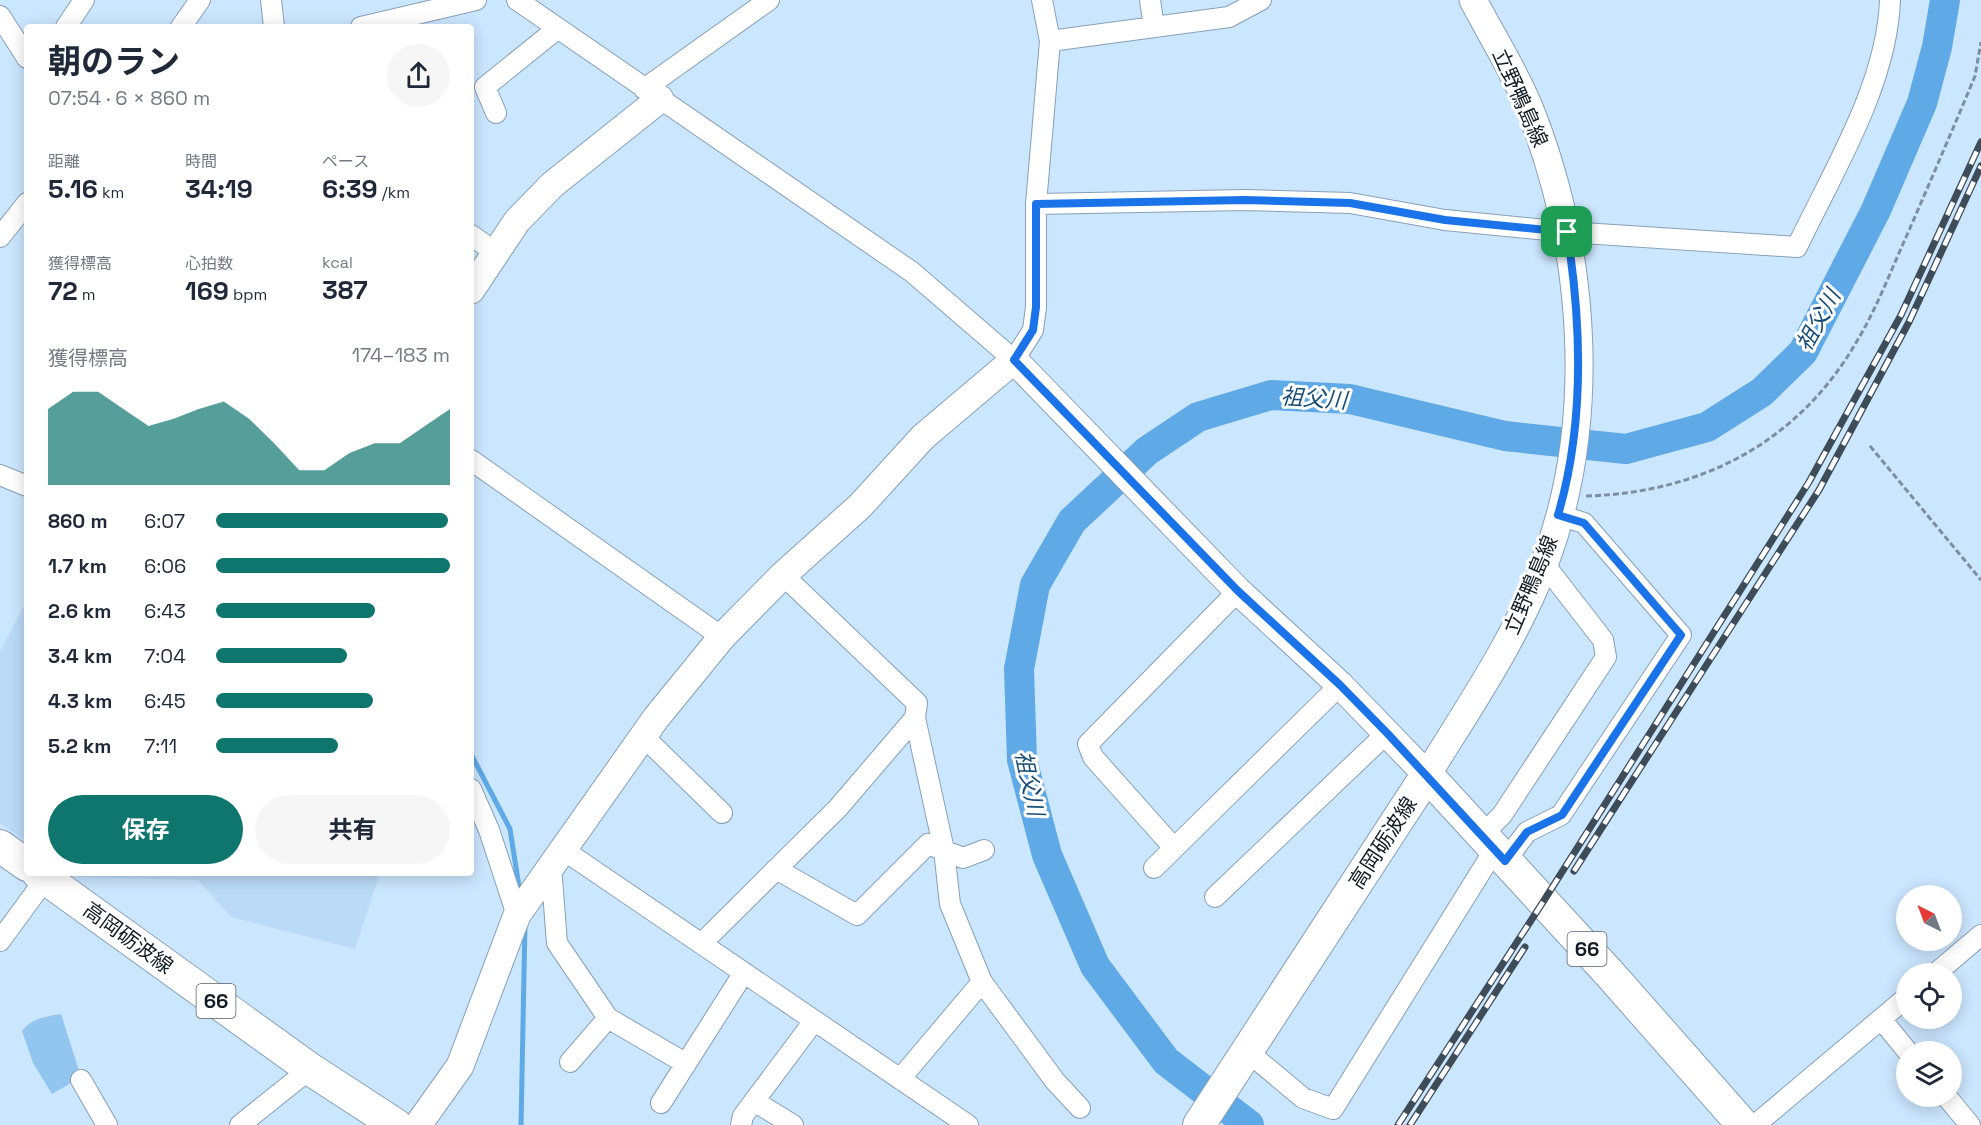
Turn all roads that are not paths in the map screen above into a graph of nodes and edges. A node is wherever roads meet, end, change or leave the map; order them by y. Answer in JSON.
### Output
{"nodes":[{"id":1,"x":84,"y":0,"type":"edge"},
{"id":2,"x":200,"y":0,"type":"edge"},
{"id":3,"x":272,"y":0,"type":"edge"},
{"id":4,"x":476,"y":0,"type":"edge"},
{"id":5,"x":517,"y":0,"type":"edge"},
{"id":6,"x":769,"y":0,"type":"edge"},
{"id":7,"x":1042,"y":0,"type":"edge"},
{"id":8,"x":1150,"y":0,"type":"edge"},
{"id":9,"x":1261,"y":0,"type":"edge"},
{"id":10,"x":1473,"y":0,"type":"edge"},
{"id":11,"x":1890,"y":0,"type":"edge"},
{"id":12,"x":0,"y":16,"type":"edge"},
{"id":13,"x":68,"y":24,"type":"edge"},
{"id":14,"x":183,"y":24,"type":"edge"},
{"id":15,"x":274,"y":24,"type":"edge"},
{"id":16,"x":374,"y":24,"type":"edge"},
{"id":17,"x":1154,"y":27,"type":"junction"},
{"id":18,"x":557,"y":29,"type":"junction"},
{"id":19,"x":1050,"y":41,"type":"junction"},
{"id":20,"x":24,"y":53,"type":"edge"},
{"id":21,"x":652,"y":94,"type":"junction"},
{"id":22,"x":496,"y":113,"type":"dead end"},
{"id":23,"x":1036,"y":204,"type":"junction"},
{"id":24,"x":24,"y":207,"type":"edge"},
{"id":25,"x":1567,"y":232,"type":"junction"},
{"id":26,"x":0,"y":237,"type":"edge"},
{"id":27,"x":474,"y":285,"type":"edge"},
{"id":28,"x":1014,"y":360,"type":"junction"},
{"id":29,"x":474,"y":462,"type":"edge"},
{"id":30,"x":0,"y":475,"type":"edge"},
{"id":31,"x":24,"y":485,"type":"edge"},
{"id":32,"x":1563,"y":500,"type":"junction"},
{"id":33,"x":1544,"y":564,"type":"junction"},
{"id":34,"x":783,"y":575,"type":"junction"},
{"id":35,"x":1238,"y":591,"type":"junction"},
{"id":36,"x":723,"y":637,"type":"junction"},
{"id":37,"x":1340,"y":685,"type":"junction"},
{"id":38,"x":915,"y":718,"type":"junction"},
{"id":39,"x":1387,"y":733,"type":"junction"},
{"id":40,"x":643,"y":736,"type":"junction"},
{"id":41,"x":1427,"y":775,"type":"junction"},
{"id":42,"x":474,"y":796,"type":"edge"},
{"id":43,"x":722,"y":813,"type":"dead end"},
{"id":44,"x":0,"y":846,"type":"edge"},
{"id":45,"x":1174,"y":848,"type":"junction"},
{"id":46,"x":1494,"y":848,"type":"junction"},
{"id":47,"x":944,"y":850,"type":"junction"},
{"id":48,"x":984,"y":850,"type":"dead end"},
{"id":49,"x":556,"y":858,"type":"junction"},
{"id":50,"x":24,"y":863,"type":"edge"},
{"id":51,"x":1154,"y":868,"type":"dead end"},
{"id":52,"x":776,"y":869,"type":"junction"},
{"id":53,"x":35,"y":876,"type":"edge"},
{"id":54,"x":43,"y":876,"type":"edge"},
{"id":55,"x":1215,"y":897,"type":"dead end"},
{"id":56,"x":517,"y":915,"type":"junction"},
{"id":57,"x":1981,"y":935,"type":"edge"},
{"id":58,"x":0,"y":941,"type":"edge"},
{"id":59,"x":702,"y":943,"type":"junction"},
{"id":60,"x":1948,"y":963,"type":"edge"},
{"id":61,"x":743,"y":974,"type":"junction"},
{"id":62,"x":982,"y":982,"type":"junction"},
{"id":63,"x":1896,"y":1006,"type":"edge"},
{"id":64,"x":609,"y":1018,"type":"junction"},
{"id":65,"x":1881,"y":1019,"type":"junction"},
{"id":66,"x":814,"y":1021,"type":"junction"},
{"id":67,"x":1899,"y":1041,"type":"edge"},
{"id":68,"x":570,"y":1062,"type":"dead end"},
{"id":69,"x":1241,"y":1062,"type":"junction"},
{"id":70,"x":685,"y":1063,"type":"junction"},
{"id":71,"x":310,"y":1068,"type":"junction"},
{"id":72,"x":900,"y":1079,"type":"junction"},
{"id":73,"x":81,"y":1080,"type":"dead end"},
{"id":74,"x":754,"y":1101,"type":"junction"},
{"id":75,"x":661,"y":1103,"type":"dead end"},
{"id":76,"x":1955,"y":1107,"type":"edge"},
{"id":77,"x":1080,"y":1108,"type":"dead end"},
{"id":78,"x":108,"y":1125,"type":"edge"},
{"id":79,"x":240,"y":1125,"type":"edge"},
{"id":80,"x":396,"y":1125,"type":"edge"},
{"id":81,"x":418,"y":1125,"type":"edge"},
{"id":82,"x":741,"y":1125,"type":"edge"},
{"id":83,"x":793,"y":1125,"type":"edge"},
{"id":84,"x":968,"y":1125,"type":"edge"},
{"id":85,"x":1199,"y":1125,"type":"edge"},
{"id":86,"x":1743,"y":1125,"type":"edge"},
{"id":87,"x":1755,"y":1125,"type":"edge"},
{"id":88,"x":1970,"y":1125,"type":"edge"}],
"edges":[{"from":1,"to":13,"type":"street"},
{"from":2,"to":14,"type":"street"},
{"from":3,"to":15,"type":"street"},
{"from":4,"to":16,"type":"street"},
{"from":5,"to":18,"type":"street"},
{"from":6,"to":21,"type":"street"},
{"from":7,"to":19,"type":"street"},
{"from":8,"to":17,"type":"street"},
{"from":9,"to":17,"type":"street"},
{"from":10,"to":25,"type":"street","name":"立野鴨島線"},
{"from":11,"to":25,"type":"street"},
{"from":12,"to":20,"type":"street"},
{"from":17,"to":19,"type":"street"},
{"from":18,"to":21,"type":"street"},
{"from":18,"to":22,"type":"street"},
{"from":19,"to":23,"type":"street"},
{"from":21,"to":27,"type":"street"},
{"from":21,"to":28,"type":"street"},
{"from":23,"to":25,"type":"street"},
{"from":23,"to":28,"type":"street"},
{"from":24,"to":26,"type":"street"},
{"from":25,"to":32,"type":"street","name":"立野鴨島線"},
{"from":28,"to":34,"type":"street"},
{"from":28,"to":35,"type":"street"},
{"from":29,"to":36,"type":"street"},
{"from":30,"to":31,"type":"street"},
{"from":32,"to":33,"type":"street","name":"立野鴨島線"},
{"from":32,"to":46,"type":"street"},
{"from":33,"to":41,"type":"street","name":"立野鴨島線"},
{"from":33,"to":46,"type":"street"},
{"from":34,"to":36,"type":"street"},
{"from":34,"to":38,"type":"street"},
{"from":35,"to":37,"type":"street"},
{"from":35,"to":45,"type":"street"},
{"from":36,"to":40,"type":"street"},
{"from":37,"to":39,"type":"street"},
{"from":37,"to":45,"type":"street"},
{"from":38,"to":47,"type":"street"},
{"from":38,"to":52,"type":"street"},
{"from":39,"to":41,"type":"street"},
{"from":39,"to":55,"type":"street"},
{"from":40,"to":43,"type":"street"},
{"from":40,"to":49,"type":"street"},
{"from":41,"to":46,"type":"main road","name":"高岡砺波線","number":"66"},
{"from":41,"to":69,"type":"main road","name":"高岡砺波線"},
{"from":42,"to":56,"type":"street"},
{"from":44,"to":50,"type":"main road","name":"高岡砺波線","number":"66"},
{"from":45,"to":51,"type":"street"},
{"from":46,"to":69,"type":"street"},
{"from":46,"to":86,"type":"main road","name":"高岡砺波線","number":"66"},
{"from":47,"to":48,"type":"street"},
{"from":47,"to":52,"type":"street"},
{"from":47,"to":62,"type":"street"},
{"from":49,"to":56,"type":"street"},
{"from":49,"to":59,"type":"street"},
{"from":49,"to":64,"type":"street"},
{"from":52,"to":59,"type":"street"},
{"from":53,"to":58,"type":"street"},
{"from":54,"to":71,"type":"main road","name":"高岡砺波線","number":"66"},
{"from":56,"to":81,"type":"street"},
{"from":57,"to":60,"type":"street"},
{"from":59,"to":61,"type":"street"},
{"from":61,"to":66,"type":"street"},
{"from":61,"to":70,"type":"street"},
{"from":62,"to":72,"type":"street"},
{"from":62,"to":77,"type":"street"},
{"from":63,"to":65,"type":"street"},
{"from":64,"to":68,"type":"street"},
{"from":64,"to":70,"type":"street"},
{"from":65,"to":67,"type":"street"},
{"from":65,"to":87,"type":"street"},
{"from":66,"to":72,"type":"street"},
{"from":66,"to":74,"type":"street"},
{"from":69,"to":85,"type":"main road","name":"高岡砺波線"},
{"from":70,"to":75,"type":"street"},
{"from":71,"to":79,"type":"street"},
{"from":71,"to":80,"type":"main road","name":"高岡砺波線","number":"66"},
{"from":72,"to":84,"type":"street"},
{"from":73,"to":78,"type":"street"},
{"from":74,"to":82,"type":"street"},
{"from":74,"to":83,"type":"street"},
{"from":76,"to":88,"type":"street"}]}
